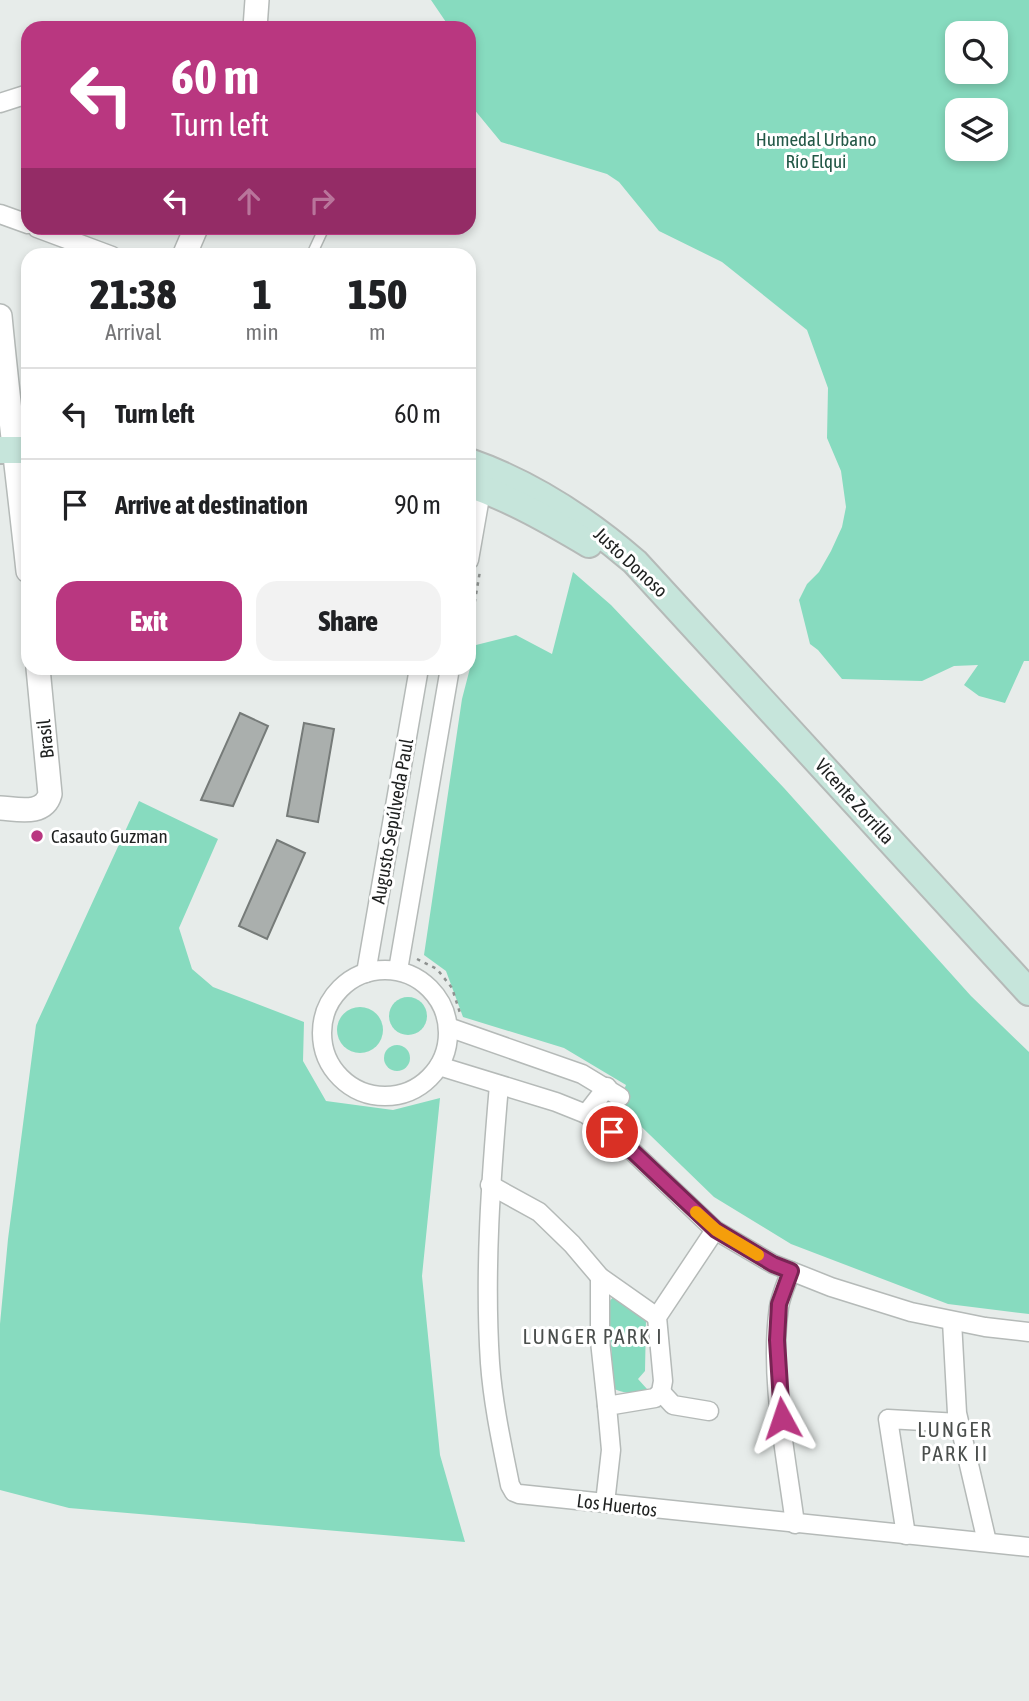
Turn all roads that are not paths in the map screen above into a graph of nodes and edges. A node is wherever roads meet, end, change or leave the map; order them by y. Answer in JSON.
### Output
{"nodes":[{"id":1,"x":257,"y":0,"type":"edge"},
{"id":2,"x":256,"y":21,"type":"edge"},
{"id":3,"x":21,"y":96,"type":"edge"},
{"id":4,"x":0,"y":103,"type":"edge"},
{"id":5,"x":0,"y":214,"type":"edge"},
{"id":6,"x":21,"y":222,"type":"edge"},
{"id":7,"x":56,"y":235,"type":"edge"},
{"id":8,"x":91,"y":248,"type":"edge"},
{"id":9,"x":0,"y":316,"type":"edge"},
{"id":10,"x":14,"y":442,"type":"edge"},
{"id":11,"x":476,"y":476,"type":"edge"},
{"id":12,"x":21,"y":506,"type":"edge"},
{"id":13,"x":681,"y":611,"type":"joint"},
{"id":14,"x":39,"y":675,"type":"edge"},
{"id":15,"x":418,"y":675,"type":"edge"},
{"id":16,"x":449,"y":675,"type":"edge"},
{"id":17,"x":0,"y":808,"type":"edge"},
{"id":18,"x":398,"y":970,"type":"junction"},
{"id":19,"x":366,"y":973,"type":"junction"},
{"id":20,"x":1029,"y":992,"type":"edge"},
{"id":21,"x":454,"y":1024,"type":"junction"},
{"id":22,"x":439,"y":1066,"type":"junction"},
{"id":23,"x":499,"y":1085,"type":"junction"},
{"id":24,"x":586,"y":1114,"type":"junction"},
{"id":25,"x":490,"y":1185,"type":"junction"},
{"id":26,"x":716,"y":1230,"type":"junction"},
{"id":27,"x":791,"y":1271,"type":"junction"},
{"id":28,"x":600,"y":1277,"type":"junction"},
{"id":29,"x":657,"y":1317,"type":"junction"},
{"id":30,"x":953,"y":1321,"type":"junction"},
{"id":31,"x":1029,"y":1332,"type":"edge"},
{"id":32,"x":661,"y":1392,"type":"junction"},
{"id":33,"x":607,"y":1406,"type":"junction"},
{"id":34,"x":709,"y":1411,"type":"dead end"},
{"id":35,"x":959,"y":1423,"type":"junction"},
{"id":36,"x":605,"y":1503,"type":"junction"},
{"id":37,"x":795,"y":1524,"type":"junction"},
{"id":38,"x":906,"y":1535,"type":"junction"},
{"id":39,"x":987,"y":1542,"type":"junction"},
{"id":40,"x":1029,"y":1548,"type":"edge"}],
"edges":[{"from":1,"to":2,"type":"street"},
{"from":3,"to":4,"type":"street"},
{"from":5,"to":6,"type":"street"},
{"from":7,"to":8,"type":"street"},
{"from":9,"to":10,"type":"street"},
{"from":10,"to":12,"type":"street"},
{"from":11,"to":13,"type":"main road","name":"Justo Donoso"},
{"from":13,"to":20,"type":"main road","name":"Vicente Zorrilla"},
{"from":14,"to":17,"type":"street","name":"Brasil"},
{"from":15,"to":19,"type":"street","name":"Augusto Sepúlveda Paul"},
{"from":16,"to":18,"type":"street","name":"Augusto Sepúlveda Paul"},
{"from":18,"to":19,"type":"street"},
{"from":18,"to":21,"type":"street"},
{"from":19,"to":22,"type":"street"},
{"from":21,"to":22,"type":"street"},
{"from":21,"to":24,"type":"street"},
{"from":22,"to":23,"type":"street"},
{"from":23,"to":24,"type":"street"},
{"from":23,"to":25,"type":"street","name":"Los Huertos"},
{"from":24,"to":26,"type":"street"},
{"from":25,"to":28,"type":"street"},
{"from":25,"to":36,"type":"street","name":"Los Huertos"},
{"from":26,"to":27,"type":"street"},
{"from":26,"to":29,"type":"street"},
{"from":27,"to":30,"type":"street"},
{"from":27,"to":37,"type":"street"},
{"from":28,"to":29,"type":"street"},
{"from":28,"to":33,"type":"street"},
{"from":29,"to":32,"type":"street"},
{"from":30,"to":31,"type":"street"},
{"from":30,"to":35,"type":"street"},
{"from":32,"to":33,"type":"street"},
{"from":32,"to":34,"type":"street"},
{"from":33,"to":36,"type":"street"},
{"from":35,"to":38,"type":"street"},
{"from":35,"to":39,"type":"street"},
{"from":36,"to":37,"type":"street","name":"Los Huertos"},
{"from":37,"to":38,"type":"street","name":"Los Huertos"},
{"from":38,"to":39,"type":"street","name":"Los Huertos"},
{"from":39,"to":40,"type":"street","name":"Los Huertos"}]}
